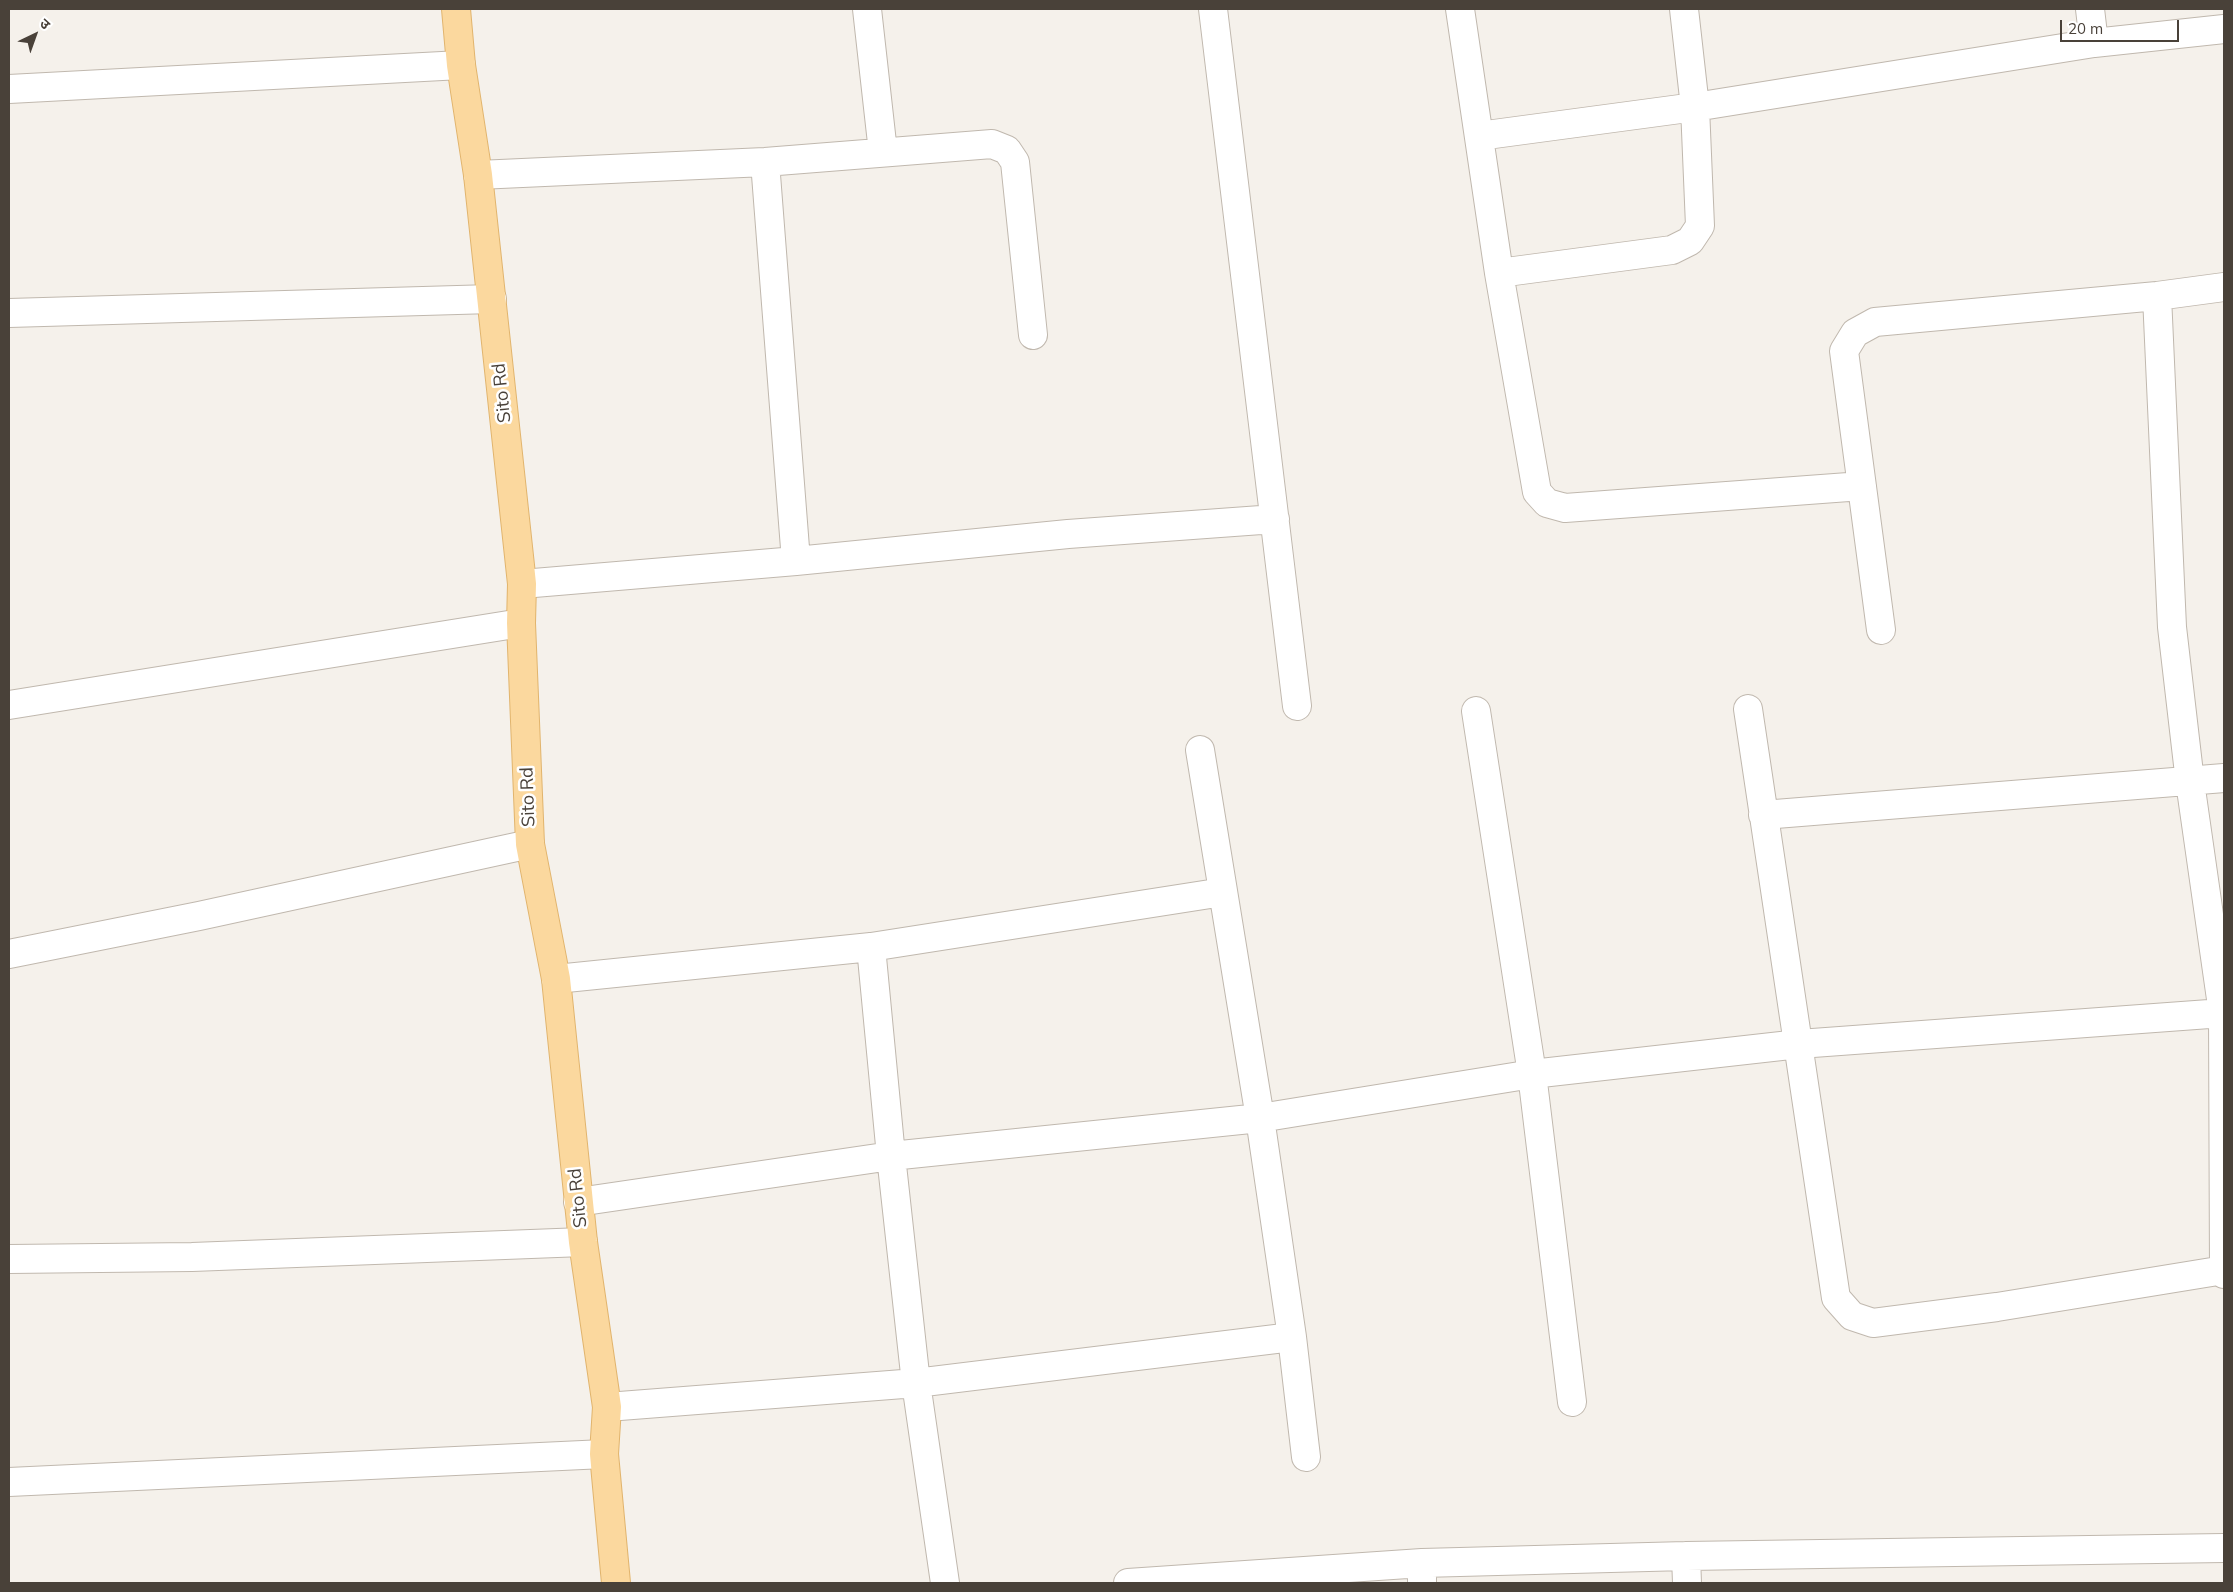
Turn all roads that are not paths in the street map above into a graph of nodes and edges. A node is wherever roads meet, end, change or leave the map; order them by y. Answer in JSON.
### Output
{"nodes":[{"id":1,"x":456,"y":9,"type":"edge"},
{"id":2,"x":867,"y":9,"type":"edge"},
{"id":3,"x":1213,"y":9,"type":"edge"},
{"id":4,"x":1460,"y":9,"type":"edge"},
{"id":5,"x":1684,"y":9,"type":"edge"},
{"id":6,"x":2090,"y":9,"type":"edge"},
{"id":7,"x":2224,"y":29,"type":"edge"},
{"id":8,"x":2094,"y":43,"type":"junction"},
{"id":9,"x":461,"y":64,"type":"junction"},
{"id":10,"x":9,"y":89,"type":"edge"},
{"id":11,"x":1695,"y":107,"type":"junction"},
{"id":12,"x":1479,"y":136,"type":"junction"},
{"id":13,"x":882,"y":152,"type":"junction"},
{"id":14,"x":764,"y":162,"type":"junction"},
{"id":15,"x":478,"y":175,"type":"junction"},
{"id":16,"x":1499,"y":272,"type":"junction"},
{"id":17,"x":2224,"y":286,"type":"edge"},
{"id":18,"x":2157,"y":296,"type":"junction"},
{"id":19,"x":492,"y":298,"type":"junction"},
{"id":20,"x":9,"y":313,"type":"edge"},
{"id":21,"x":1033,"y":336,"type":"dead end"},
{"id":22,"x":1862,"y":486,"type":"junction"},
{"id":23,"x":1275,"y":519,"type":"junction"},
{"id":24,"x":796,"y":561,"type":"junction"},
{"id":25,"x":522,"y":584,"type":"junction"},
{"id":26,"x":521,"y":623,"type":"junction"},
{"id":27,"x":1881,"y":630,"type":"dead end"},
{"id":28,"x":9,"y":705,"type":"edge"},
{"id":29,"x":1297,"y":706,"type":"dead end"},
{"id":30,"x":1748,"y":709,"type":"dead end"},
{"id":31,"x":1476,"y":711,"type":"dead end"},
{"id":32,"x":1200,"y":750,"type":"dead end"},
{"id":33,"x":2224,"y":778,"type":"edge"},
{"id":34,"x":2190,"y":782,"type":"junction"},
{"id":35,"x":1763,"y":815,"type":"junction"},
{"id":36,"x":530,"y":844,"type":"junction"},
{"id":37,"x":1223,"y":892,"type":"junction"},
{"id":38,"x":871,"y":947,"type":"junction"},
{"id":39,"x":9,"y":954,"type":"edge"},
{"id":40,"x":556,"y":979,"type":"junction"},
{"id":41,"x":2223,"y":1013,"type":"junction"},
{"id":42,"x":1800,"y":1044,"type":"junction"},
{"id":43,"x":1532,"y":1074,"type":"junction"},
{"id":44,"x":1260,"y":1118,"type":"junction"},
{"id":45,"x":891,"y":1156,"type":"junction"},
{"id":46,"x":578,"y":1202,"type":"junction"},
{"id":47,"x":583,"y":1242,"type":"junction"},
{"id":48,"x":9,"y":1259,"type":"edge"},
{"id":49,"x":2224,"y":1272,"type":"edge"},
{"id":50,"x":1292,"y":1337,"type":"junction"},
{"id":51,"x":916,"y":1383,"type":"junction"},
{"id":52,"x":1572,"y":1402,"type":"dead end"},
{"id":53,"x":607,"y":1407,"type":"junction"},
{"id":54,"x":604,"y":1454,"type":"junction"},
{"id":55,"x":1306,"y":1458,"type":"dead end"},
{"id":56,"x":9,"y":1482,"type":"edge"},
{"id":57,"x":2224,"y":1548,"type":"edge"},
{"id":58,"x":1686,"y":1556,"type":"junction"},
{"id":59,"x":1422,"y":1573,"type":"edge"},
{"id":60,"x":616,"y":1583,"type":"edge"},
{"id":61,"x":945,"y":1583,"type":"edge"},
{"id":62,"x":1128,"y":1583,"type":"edge"},
{"id":63,"x":1686,"y":1583,"type":"edge"}],
"edges":[{"from":1,"to":9,"type":"main road","name":"Sito Rd"},
{"from":2,"to":13,"type":"street"},
{"from":3,"to":23,"type":"street"},
{"from":4,"to":12,"type":"street"},
{"from":5,"to":11,"type":"street"},
{"from":6,"to":8,"type":"street"},
{"from":7,"to":8,"type":"street"},
{"from":8,"to":11,"type":"street"},
{"from":9,"to":10,"type":"street"},
{"from":9,"to":15,"type":"main road","name":"Sito Rd"},
{"from":11,"to":12,"type":"street"},
{"from":11,"to":16,"type":"street"},
{"from":12,"to":16,"type":"street"},
{"from":13,"to":14,"type":"street"},
{"from":13,"to":21,"type":"street"},
{"from":14,"to":15,"type":"street"},
{"from":14,"to":24,"type":"street"},
{"from":15,"to":19,"type":"main road","name":"Sito Rd"},
{"from":16,"to":22,"type":"street"},
{"from":17,"to":18,"type":"street"},
{"from":18,"to":22,"type":"street"},
{"from":18,"to":34,"type":"street"},
{"from":19,"to":20,"type":"street"},
{"from":19,"to":25,"type":"main road","name":"Sito Rd"},
{"from":22,"to":27,"type":"street"},
{"from":23,"to":24,"type":"street"},
{"from":23,"to":29,"type":"street"},
{"from":24,"to":25,"type":"street"},
{"from":25,"to":26,"type":"main road","name":"Sito Rd"},
{"from":26,"to":28,"type":"street"},
{"from":26,"to":36,"type":"main road","name":"Sito Rd"},
{"from":30,"to":35,"type":"street"},
{"from":31,"to":43,"type":"street"},
{"from":32,"to":37,"type":"street"},
{"from":33,"to":34,"type":"street"},
{"from":34,"to":35,"type":"street"},
{"from":34,"to":41,"type":"street"},
{"from":35,"to":42,"type":"street"},
{"from":36,"to":39,"type":"street"},
{"from":36,"to":40,"type":"main road","name":"Sito Rd"},
{"from":37,"to":38,"type":"street"},
{"from":37,"to":44,"type":"street"},
{"from":38,"to":40,"type":"street"},
{"from":38,"to":45,"type":"street"},
{"from":40,"to":46,"type":"main road","name":"Sito Rd"},
{"from":41,"to":42,"type":"street"},
{"from":41,"to":49,"type":"street"},
{"from":42,"to":43,"type":"street"},
{"from":42,"to":49,"type":"street"},
{"from":43,"to":44,"type":"street"},
{"from":43,"to":52,"type":"street"},
{"from":44,"to":45,"type":"street"},
{"from":44,"to":50,"type":"street"},
{"from":45,"to":46,"type":"street"},
{"from":45,"to":51,"type":"street"},
{"from":46,"to":47,"type":"main road","name":"Sito Rd"},
{"from":47,"to":48,"type":"street"},
{"from":47,"to":53,"type":"main road","name":"Sito Rd"},
{"from":50,"to":51,"type":"street"},
{"from":50,"to":55,"type":"street"},
{"from":51,"to":53,"type":"street"},
{"from":51,"to":61,"type":"street"},
{"from":53,"to":54,"type":"main road","name":"Sito Rd"},
{"from":54,"to":56,"type":"street"},
{"from":54,"to":60,"type":"main road","name":"Sito Rd"},
{"from":57,"to":58,"type":"street"},
{"from":58,"to":59,"type":"street"},
{"from":58,"to":63,"type":"street"},
{"from":59,"to":62,"type":"street"}]}
